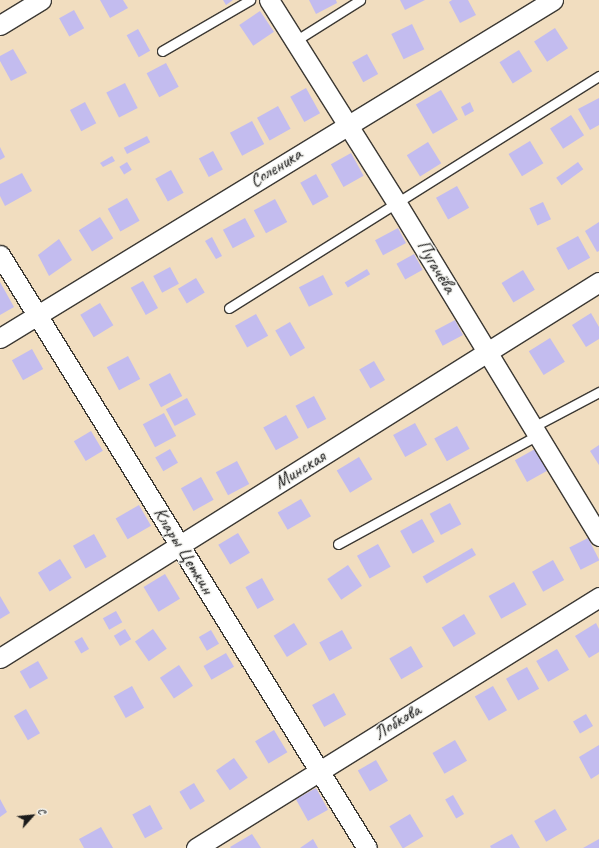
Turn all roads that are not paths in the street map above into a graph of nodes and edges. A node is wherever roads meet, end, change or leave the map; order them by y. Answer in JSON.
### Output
{"nodes":[{"id":1,"x":41,"y":0,"type":"edge"},
{"id":2,"x":250,"y":0,"type":"edge"},
{"id":3,"x":269,"y":0,"type":"edge"},
{"id":4,"x":360,"y":0,"type":"edge"},
{"id":5,"x":553,"y":0,"type":"edge"},
{"id":6,"x":0,"y":25,"type":"edge"},
{"id":7,"x":295,"y":41,"type":"junction"},
{"id":8,"x":162,"y":51,"type":"dead end"},
{"id":9,"x":599,"y":76,"type":"edge"},
{"id":10,"x":348,"y":124,"type":"junction"},
{"id":11,"x":396,"y":202,"type":"junction"},
{"id":12,"x":0,"y":255,"type":"edge"},
{"id":13,"x":599,"y":282,"type":"edge"},
{"id":14,"x":229,"y":308,"type":"dead end"},
{"id":15,"x":37,"y":315,"type":"junction"},
{"id":16,"x":0,"y":338,"type":"edge"},
{"id":17,"x":487,"y":352,"type":"junction"},
{"id":18,"x":599,"y":392,"type":"edge"},
{"id":19,"x":535,"y":431,"type":"junction"},
{"id":20,"x":599,"y":536,"type":"edge"},
{"id":21,"x":338,"y":544,"type":"dead end"},
{"id":22,"x":180,"y":545,"type":"junction"},
{"id":23,"x":599,"y":597,"type":"edge"},
{"id":24,"x":0,"y":658,"type":"edge"},
{"id":25,"x":319,"y":771,"type":"junction"},
{"id":26,"x":196,"y":848,"type":"edge"},
{"id":27,"x":367,"y":848,"type":"edge"}],
"edges":[{"from":1,"to":6,"type":"street"},
{"from":2,"to":8,"type":"lane"},
{"from":3,"to":7,"type":"street","name":"Пугачёва"},
{"from":4,"to":7,"type":"lane"},
{"from":5,"to":10,"type":"street","name":"Соленика"},
{"from":7,"to":10,"type":"street","name":"Пугачёва"},
{"from":9,"to":11,"type":"lane"},
{"from":10,"to":11,"type":"street","name":"Пугачёва"},
{"from":10,"to":15,"type":"street","name":"Соленика"},
{"from":11,"to":14,"type":"lane"},
{"from":11,"to":17,"type":"street","name":"Пугачёва"},
{"from":12,"to":15,"type":"street","name":"Клары Цеткин"},
{"from":13,"to":17,"type":"street","name":"Минская"},
{"from":15,"to":16,"type":"street","name":"Соленика"},
{"from":15,"to":22,"type":"street","name":"Клары Цеткин"},
{"from":17,"to":19,"type":"street","name":"Пугачёва"},
{"from":17,"to":22,"type":"street","name":"Минская"},
{"from":18,"to":19,"type":"lane"},
{"from":19,"to":20,"type":"street","name":"Пугачёва"},
{"from":19,"to":21,"type":"lane"},
{"from":22,"to":24,"type":"street","name":"Минская"},
{"from":22,"to":25,"type":"street","name":"Клары Цеткин"},
{"from":23,"to":25,"type":"street","name":"Лобкова"},
{"from":25,"to":26,"type":"street","name":"Лобкова"},
{"from":25,"to":27,"type":"street","name":"Клары Цеткин"}]}
